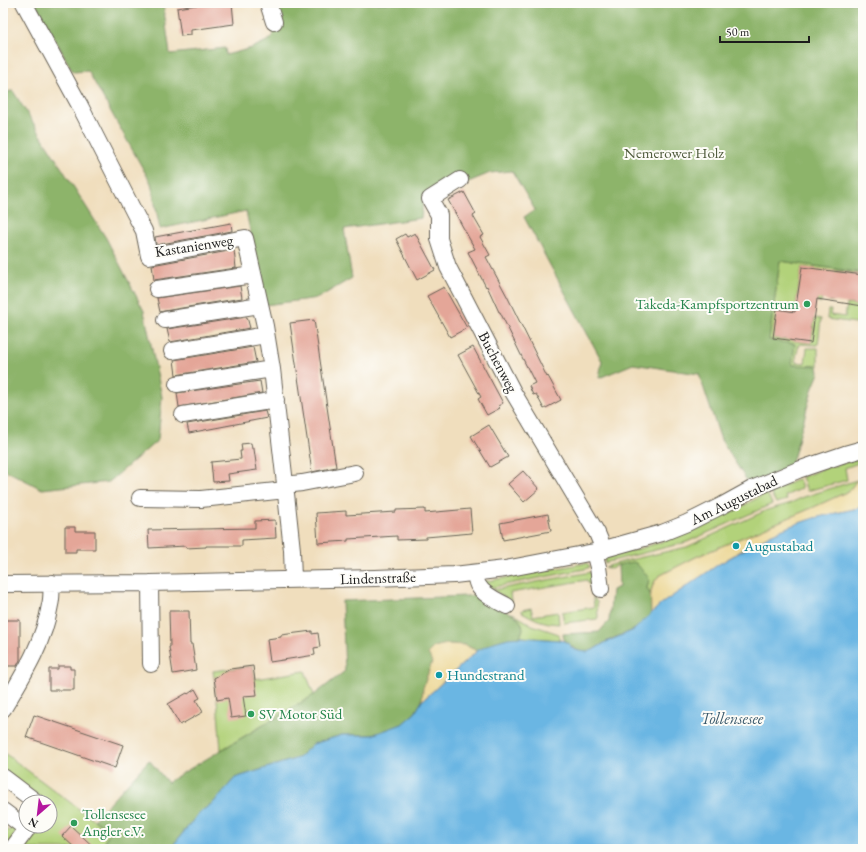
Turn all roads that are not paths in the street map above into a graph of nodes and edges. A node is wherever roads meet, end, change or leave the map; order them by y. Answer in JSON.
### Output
{"nodes":[{"id":1,"x":24,"y":3,"type":"edge"},
{"id":2,"x":268,"y":3,"type":"edge"},
{"id":3,"x":274,"y":22,"type":"dead end"},
{"id":4,"x":460,"y":180,"type":"dead end"},
{"id":5,"x":253,"y":275,"type":"junction"},
{"id":6,"x":157,"y":289,"type":"dead end"},
{"id":7,"x":260,"y":304,"type":"junction"},
{"id":8,"x":165,"y":320,"type":"dead end"},
{"id":9,"x":266,"y":331,"type":"junction"},
{"id":10,"x":172,"y":351,"type":"dead end"},
{"id":11,"x":272,"y":369,"type":"junction"},
{"id":12,"x":177,"y":384,"type":"dead end"},
{"id":13,"x":276,"y":400,"type":"junction"},
{"id":14,"x":183,"y":415,"type":"dead end"},
{"id":15,"x":863,"y":450,"type":"edge"},
{"id":16,"x":355,"y":473,"type":"dead end"},
{"id":17,"x":286,"y":487,"type":"junction"},
{"id":18,"x":140,"y":498,"type":"dead end"},
{"id":19,"x":599,"y":551,"type":"junction"},
{"id":20,"x":475,"y":573,"type":"junction"},
{"id":21,"x":293,"y":580,"type":"junction"},
{"id":22,"x":52,"y":583,"type":"junction"},
{"id":23,"x":150,"y":583,"type":"junction"},
{"id":24,"x":3,"y":584,"type":"edge"},
{"id":25,"x":601,"y":588,"type":"dead end"},
{"id":26,"x":507,"y":606,"type":"dead end"},
{"id":27,"x":151,"y":664,"type":"dead end"},
{"id":28,"x":3,"y":709,"type":"edge"},
{"id":29,"x":3,"y":777,"type":"edge"},
{"id":30,"x":25,"y":794,"type":"edge"},
{"id":31,"x":3,"y":811,"type":"edge"},
{"id":32,"x":18,"y":821,"type":"edge"},
{"id":33,"x":24,"y":834,"type":"edge"},
{"id":34,"x":12,"y":849,"type":"edge"}],
"edges":[{"from":1,"to":5,"type":"street","name":"Kastanienweg"},
{"from":2,"to":3,"type":"street"},
{"from":4,"to":19,"type":"street","name":"Buchenweg"},
{"from":5,"to":6,"type":"street"},
{"from":5,"to":7,"type":"street","name":"Kastanienweg"},
{"from":7,"to":8,"type":"street"},
{"from":7,"to":9,"type":"street","name":"Kastanienweg"},
{"from":9,"to":10,"type":"street"},
{"from":9,"to":11,"type":"street","name":"Kastanienweg"},
{"from":11,"to":12,"type":"street"},
{"from":11,"to":13,"type":"street","name":"Kastanienweg"},
{"from":13,"to":14,"type":"street"},
{"from":13,"to":17,"type":"street","name":"Kastanienweg"},
{"from":15,"to":19,"type":"street","name":"Am Augustabad"},
{"from":16,"to":17,"type":"street"},
{"from":17,"to":18,"type":"street"},
{"from":17,"to":21,"type":"street","name":"Kastanienweg"},
{"from":19,"to":20,"type":"street","name":"Lindenstraße"},
{"from":19,"to":25,"type":"street","name":"Buchenweg"},
{"from":20,"to":21,"type":"street","name":"Lindenstraße"},
{"from":20,"to":26,"type":"street"},
{"from":21,"to":23,"type":"street","name":"Lindenstraße"},
{"from":22,"to":23,"type":"street","name":"Lindenstraße"},
{"from":22,"to":24,"type":"street","name":"Lindenstraße"},
{"from":22,"to":28,"type":"street"},
{"from":23,"to":27,"type":"street"},
{"from":29,"to":30,"type":"street"},
{"from":31,"to":32,"type":"street"},
{"from":33,"to":34,"type":"street"}]}
